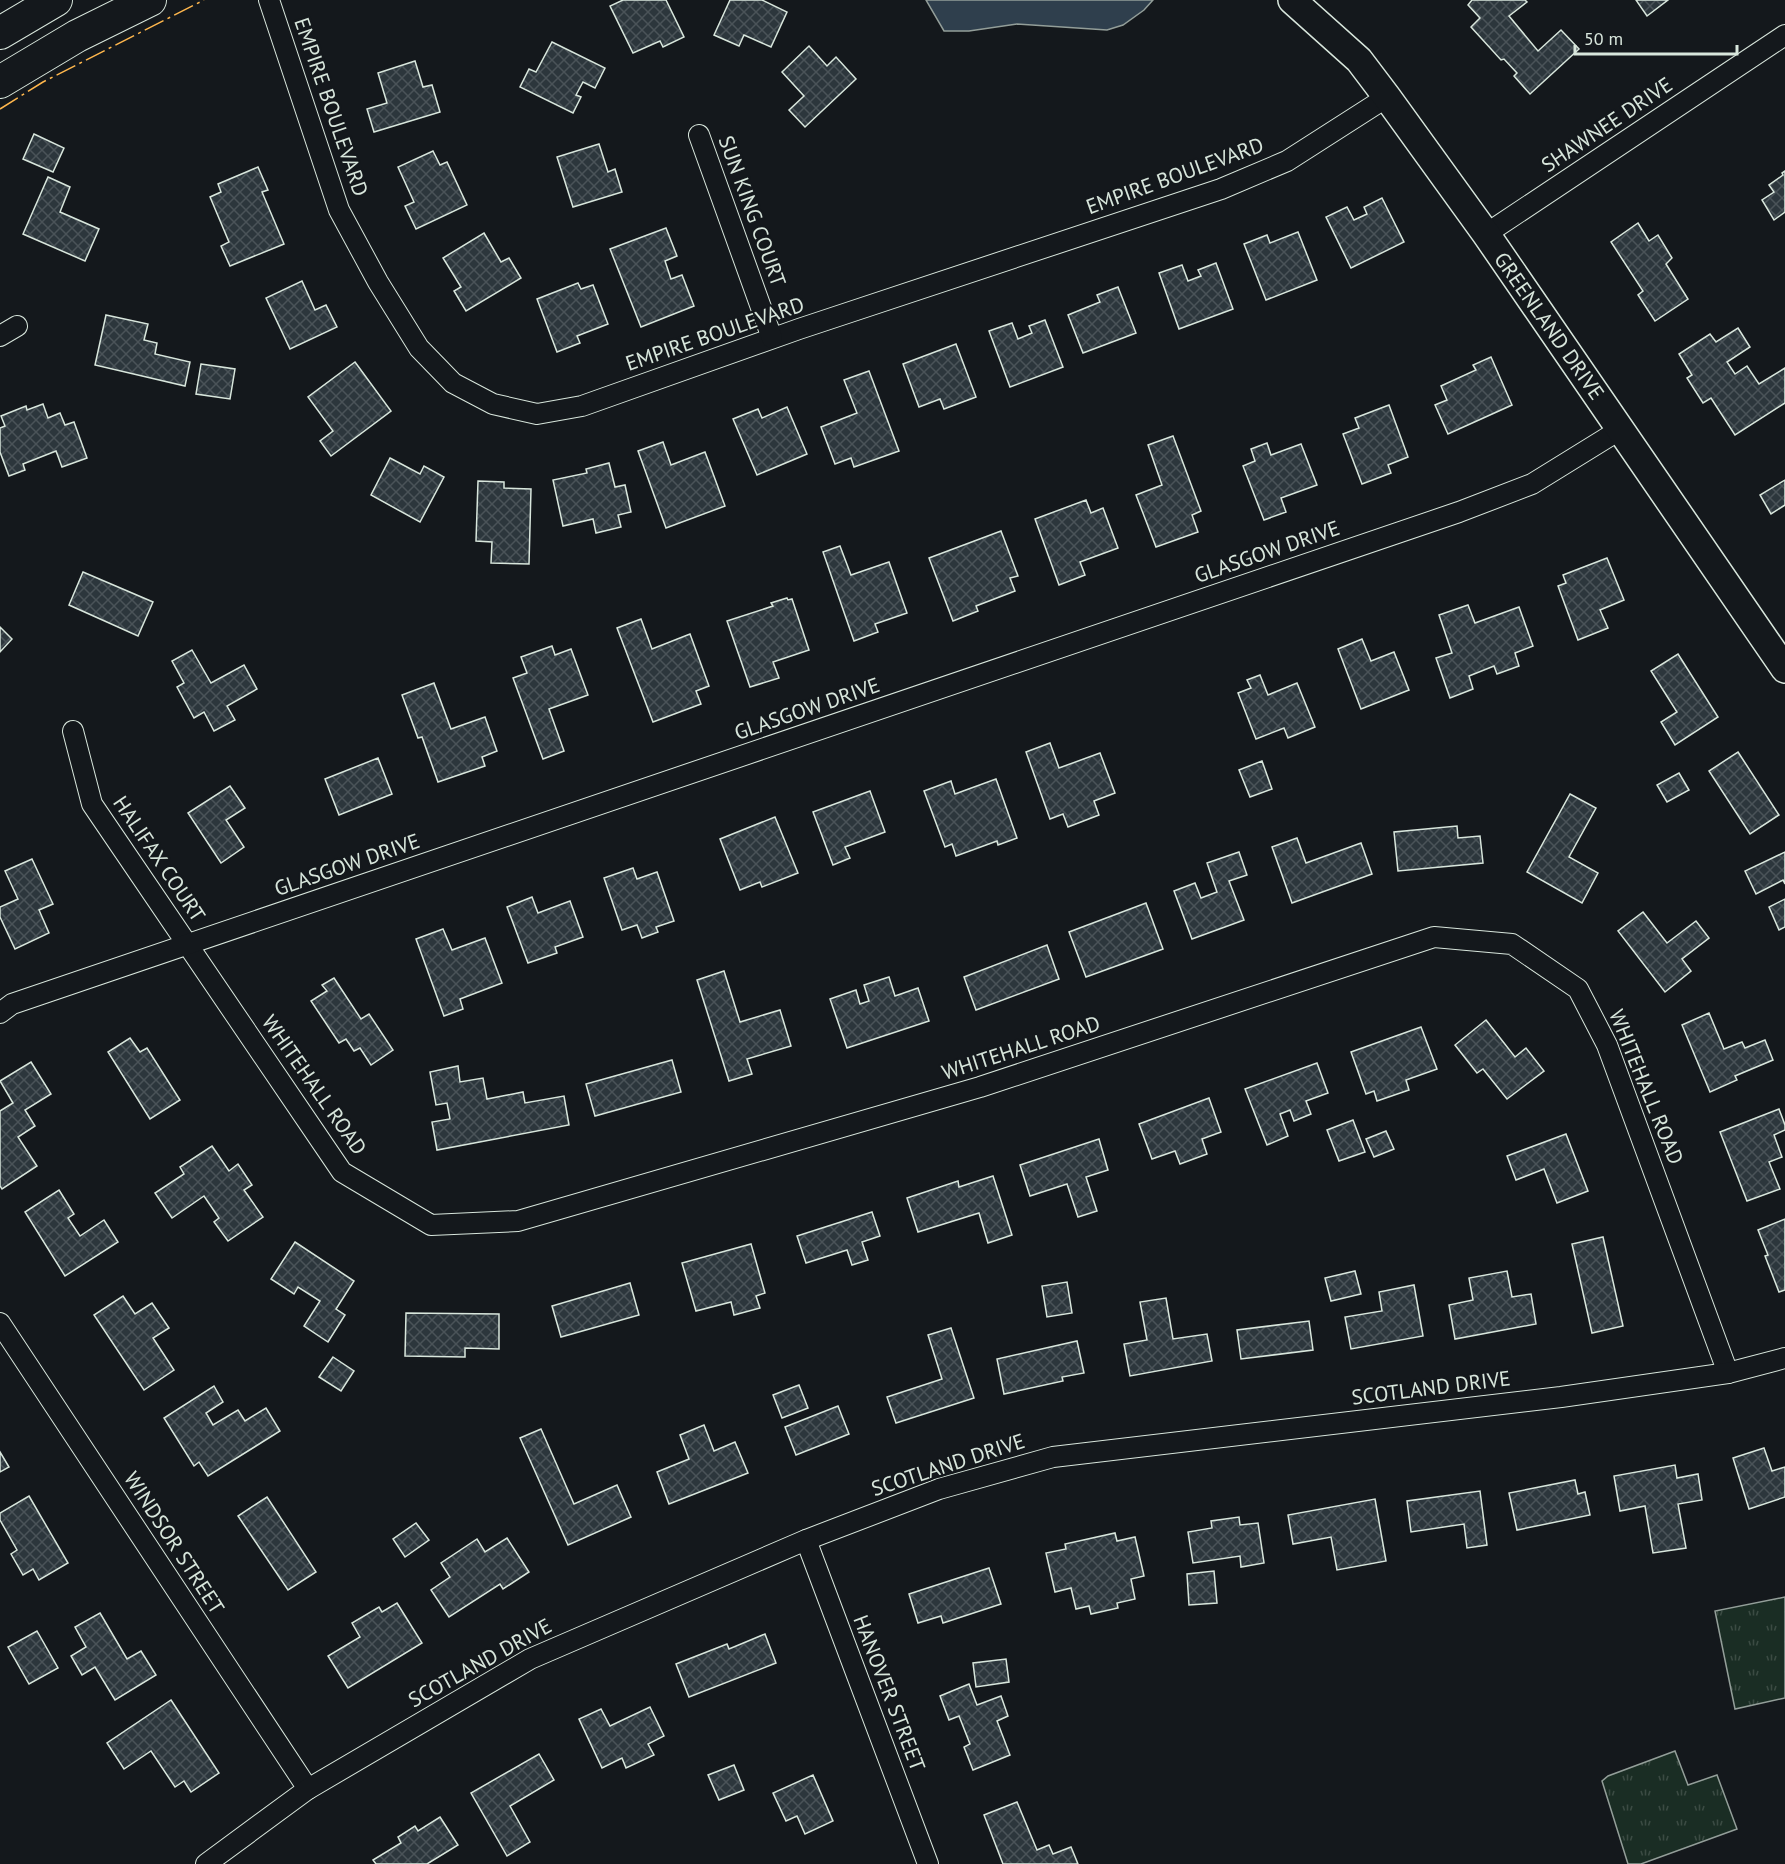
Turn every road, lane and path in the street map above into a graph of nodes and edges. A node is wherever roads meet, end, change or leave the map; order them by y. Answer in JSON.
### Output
{"nodes":[{"id":1,"x":56,"y":0,"type":"edge"},
{"id":2,"x":150,"y":0,"type":"edge"},
{"id":3,"x":269,"y":0,"type":"edge"},
{"id":4,"x":1292,"y":0,"type":"edge"},
{"id":5,"x":0,"y":33,"type":"edge"},
{"id":6,"x":1785,"y":35,"type":"edge"},
{"id":7,"x":0,"y":82,"type":"edge"},
{"id":8,"x":1387,"y":98,"type":"junction"},
{"id":9,"x":699,"y":135,"type":"dead end"},
{"id":10,"x":1486,"y":234,"type":"junction"},
{"id":11,"x":17,"y":326,"type":"dead end"},
{"id":12,"x":0,"y":336,"type":"edge"},
{"id":13,"x":772,"y":338,"type":"junction"},
{"id":14,"x":1621,"y":429,"type":"junction"},
{"id":15,"x":1785,"y":669,"type":"edge"},
{"id":16,"x":73,"y":731,"type":"dead end"},
{"id":17,"x":188,"y":944,"type":"junction"},
{"id":18,"x":0,"y":1013,"type":"edge"},
{"id":19,"x":0,"y":1323,"type":"edge"},
{"id":20,"x":1785,"y":1358,"type":"edge"},
{"id":21,"x":1728,"y":1373,"type":"junction"},
{"id":22,"x":806,"y":1540,"type":"junction"},
{"id":23,"x":308,"y":1789,"type":"junction"},
{"id":24,"x":206,"y":1864,"type":"edge"},
{"id":25,"x":928,"y":1864,"type":"edge"}],
"edges":[{"from":1,"to":5,"type":"main road"},
{"from":2,"to":7,"type":"main road"},
{"from":3,"to":13,"type":"street","name":"EMPIRE BOULEVARD"},
{"from":4,"to":8,"type":"street","name":"GREENLAND DRIVE"},
{"from":6,"to":10,"type":"street","name":"SHAWNEE DRIVE"},
{"from":8,"to":10,"type":"street","name":"GREENLAND DRIVE"},
{"from":8,"to":13,"type":"street","name":"EMPIRE BOULEVARD"},
{"from":9,"to":13,"type":"street","name":"SUN KING COURT"},
{"from":10,"to":14,"type":"street","name":"GREENLAND DRIVE"},
{"from":11,"to":12,"type":"street"},
{"from":14,"to":15,"type":"street","name":"GREENLAND DRIVE"},
{"from":14,"to":17,"type":"street","name":"GLASGOW DRIVE"},
{"from":16,"to":17,"type":"street","name":"HALIFAX COURT"},
{"from":17,"to":18,"type":"street","name":"GLASGOW DRIVE"},
{"from":17,"to":21,"type":"street","name":"WHITEHALL ROAD"},
{"from":19,"to":23,"type":"street","name":"WINDSOR STREET"},
{"from":20,"to":21,"type":"street","name":"SCOTLAND DRIVE"},
{"from":21,"to":22,"type":"street","name":"SCOTLAND DRIVE"},
{"from":22,"to":23,"type":"street","name":"SCOTLAND DRIVE"},
{"from":22,"to":25,"type":"street","name":"HANOVER STREET"},
{"from":23,"to":24,"type":"street","name":"SCOTLAND DRIVE"}]}
